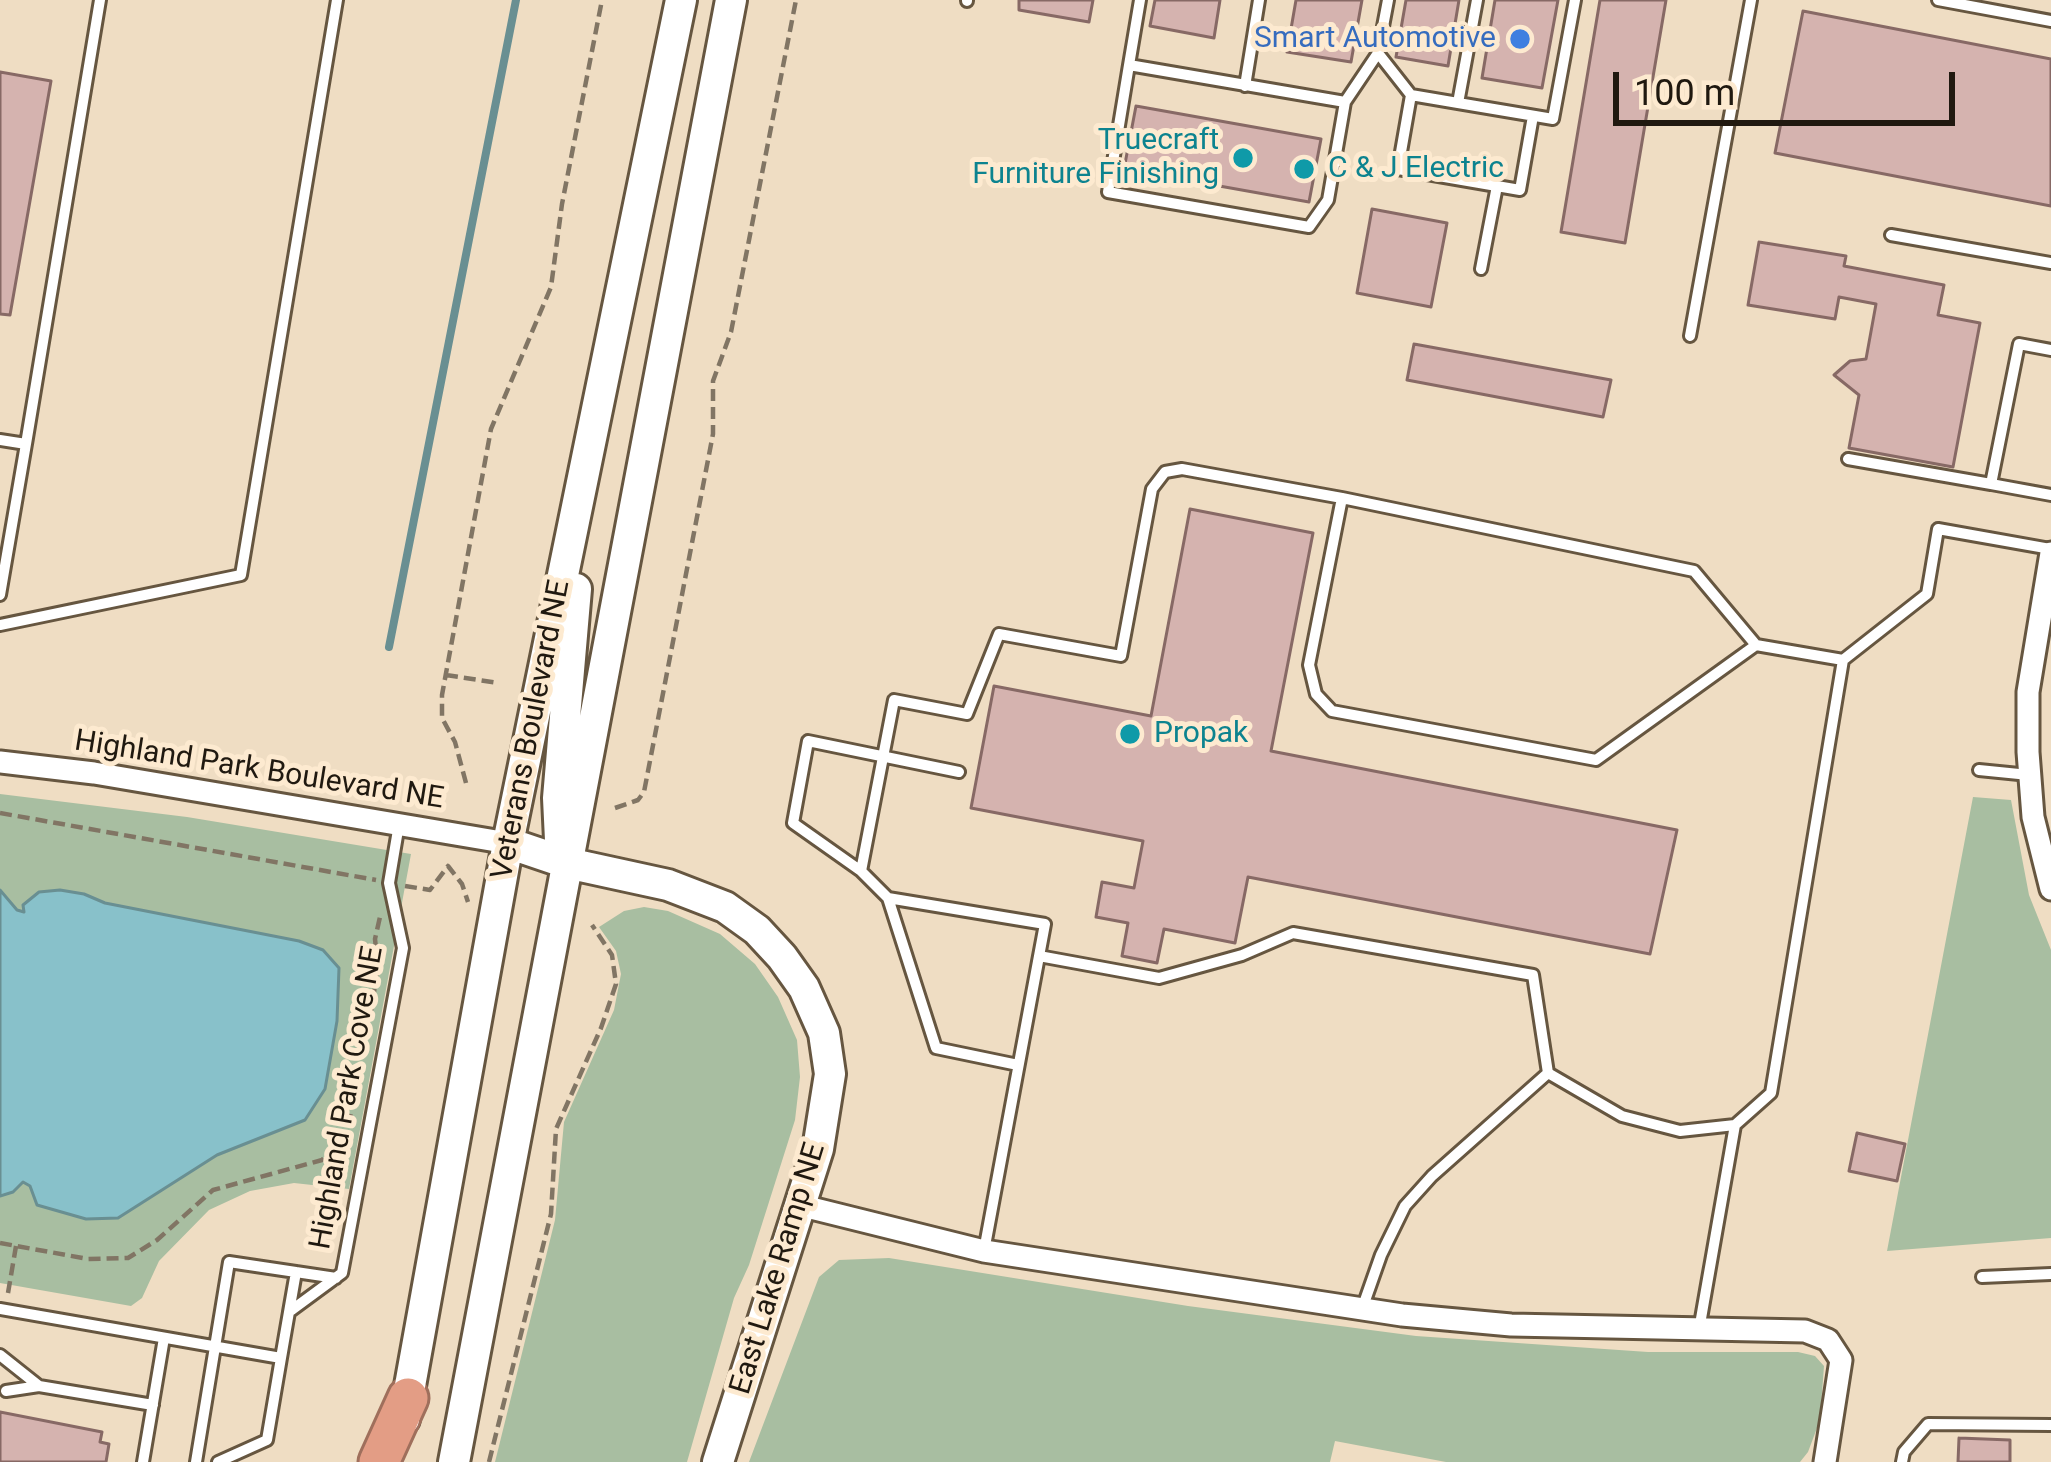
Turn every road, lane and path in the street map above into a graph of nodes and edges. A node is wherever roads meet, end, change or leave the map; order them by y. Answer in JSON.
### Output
{"nodes":[{"id":1,"x":100,"y":0,"type":"edge"},
{"id":2,"x":338,"y":0,"type":"edge"},
{"id":3,"x":602,"y":0,"type":"edge"},
{"id":4,"x":680,"y":0,"type":"edge"},
{"id":5,"x":730,"y":0,"type":"edge"},
{"id":6,"x":796,"y":0,"type":"edge"},
{"id":7,"x":1140,"y":0,"type":"edge"},
{"id":8,"x":1259,"y":0,"type":"edge"},
{"id":9,"x":1388,"y":0,"type":"edge"},
{"id":10,"x":1477,"y":0,"type":"edge"},
{"id":11,"x":1575,"y":0,"type":"edge"},
{"id":12,"x":1750,"y":0,"type":"edge"},
{"id":13,"x":1942,"y":0,"type":"edge"},
{"id":14,"x":2051,"y":21,"type":"edge"},
{"id":15,"x":1378,"y":53,"type":"junction"},
{"id":16,"x":1129,"y":65,"type":"junction"},
{"id":17,"x":1245,"y":86,"type":"junction"},
{"id":18,"x":1411,"y":95,"type":"junction"},
{"id":19,"x":1345,"y":102,"type":"junction"},
{"id":20,"x":1458,"y":103,"type":"junction"},
{"id":21,"x":1533,"y":116,"type":"junction"},
{"id":22,"x":1497,"y":186,"type":"junction"},
{"id":23,"x":1891,"y":235,"type":"dead end"},
{"id":24,"x":2051,"y":263,"type":"edge"},
{"id":25,"x":1481,"y":269,"type":"dead end"},
{"id":26,"x":1690,"y":336,"type":"dead end"},
{"id":27,"x":2051,"y":350,"type":"edge"},
{"id":28,"x":0,"y":440,"type":"edge"},
{"id":29,"x":26,"y":444,"type":"junction"},
{"id":30,"x":587,"y":455,"type":"junction"},
{"id":31,"x":1848,"y":459,"type":"dead end"},
{"id":32,"x":1991,"y":484,"type":"junction"},
{"id":33,"x":2051,"y":495,"type":"edge"},
{"id":34,"x":1342,"y":498,"type":"junction"},
{"id":35,"x":2051,"y":551,"type":"edge"},
{"id":36,"x":0,"y":595,"type":"edge"},
{"id":37,"x":0,"y":625,"type":"edge"},
{"id":38,"x":1756,"y":645,"type":"junction"},
{"id":39,"x":1843,"y":660,"type":"junction"},
{"id":40,"x":446,"y":675,"type":"junction"},
{"id":41,"x":499,"y":683,"type":"dead end"},
{"id":42,"x":884,"y":757,"type":"junction"},
{"id":43,"x":0,"y":762,"type":"edge"},
{"id":44,"x":1979,"y":770,"type":"dead end"},
{"id":45,"x":959,"y":772,"type":"dead end"},
{"id":46,"x":2029,"y":775,"type":"junction"},
{"id":47,"x":466,"y":783,"type":"dead end"},
{"id":48,"x":615,"y":808,"type":"dead end"},
{"id":49,"x":0,"y":813,"type":"edge"},
{"id":50,"x":399,"y":824,"type":"junction"},
{"id":51,"x":508,"y":843,"type":"junction"},
{"id":52,"x":567,"y":862,"type":"junction"},
{"id":53,"x":861,"y":871,"type":"junction"},
{"id":54,"x":389,"y":883,"type":"junction"},
{"id":55,"x":2051,"y":889,"type":"edge"},
{"id":56,"x":889,"y":898,"type":"junction"},
{"id":57,"x":468,"y":902,"type":"dead end"},
{"id":58,"x":592,"y":925,"type":"dead end"},
{"id":59,"x":1039,"y":956,"type":"junction"},
{"id":60,"x":363,"y":1060,"type":"dead end"},
{"id":61,"x":1018,"y":1065,"type":"junction"},
{"id":62,"x":1549,"y":1073,"type":"junction"},
{"id":63,"x":359,"y":1083,"type":"dead end"},
{"id":64,"x":1735,"y":1125,"type":"junction"},
{"id":65,"x":803,"y":1206,"type":"junction"},
{"id":66,"x":0,"y":1243,"type":"edge"},
{"id":67,"x":16,"y":1246,"type":"junction"},
{"id":68,"x":984,"y":1251,"type":"junction"},
{"id":69,"x":296,"y":1272,"type":"junction"},
{"id":70,"x":2051,"y":1274,"type":"edge"},
{"id":71,"x":1982,"y":1277,"type":"dead end"},
{"id":72,"x":336,"y":1278,"type":"junction"},
{"id":73,"x":8,"y":1295,"type":"dead end"},
{"id":74,"x":0,"y":1309,"type":"edge"},
{"id":75,"x":1362,"y":1310,"type":"junction"},
{"id":76,"x":289,"y":1312,"type":"junction"},
{"id":77,"x":1699,"y":1330,"type":"junction"},
{"id":78,"x":164,"y":1338,"type":"junction"},
{"id":79,"x":214,"y":1346,"type":"junction"},
{"id":80,"x":0,"y":1355,"type":"edge"},
{"id":81,"x":281,"y":1358,"type":"junction"},
{"id":82,"x":39,"y":1387,"type":"junction"},
{"id":83,"x":7,"y":1391,"type":"dead end"},
{"id":84,"x":408,"y":1398,"type":"junction"},
{"id":85,"x":153,"y":1405,"type":"junction"},
{"id":86,"x":2051,"y":1426,"type":"edge"},
{"id":87,"x":143,"y":1462,"type":"edge"},
{"id":88,"x":196,"y":1462,"type":"edge"},
{"id":89,"x":218,"y":1462,"type":"edge"},
{"id":90,"x":379,"y":1462,"type":"edge"},
{"id":91,"x":397,"y":1462,"type":"edge"},
{"id":92,"x":454,"y":1462,"type":"edge"},
{"id":93,"x":489,"y":1462,"type":"edge"},
{"id":94,"x":718,"y":1462,"type":"edge"},
{"id":95,"x":1825,"y":1462,"type":"edge"},
{"id":96,"x":1902,"y":1462,"type":"edge"}],
"edges":[{"from":1,"to":29,"type":"lane"},
{"from":2,"to":37,"type":"lane"},
{"from":3,"to":40,"type":"path"},
{"from":4,"to":30,"type":"main road","name":"Veterans Boulevard NE"},
{"from":5,"to":52,"type":"main road","name":"Veterans Boulevard NE"},
{"from":6,"to":48,"type":"path"},
{"from":7,"to":16,"type":"lane"},
{"from":8,"to":17,"type":"lane"},
{"from":9,"to":15,"type":"lane"},
{"from":10,"to":20,"type":"lane"},
{"from":11,"to":21,"type":"lane"},
{"from":12,"to":26,"type":"lane"},
{"from":13,"to":14,"type":"lane"},
{"from":15,"to":18,"type":"lane"},
{"from":15,"to":19,"type":"lane"},
{"from":16,"to":17,"type":"lane"},
{"from":16,"to":19,"type":"lane"},
{"from":17,"to":19,"type":"lane"},
{"from":18,"to":20,"type":"lane"},
{"from":18,"to":22,"type":"lane"},
{"from":20,"to":21,"type":"lane"},
{"from":21,"to":22,"type":"lane"},
{"from":22,"to":25,"type":"lane"},
{"from":23,"to":24,"type":"lane"},
{"from":27,"to":32,"type":"lane"},
{"from":28,"to":29,"type":"lane"},
{"from":29,"to":36,"type":"lane"},
{"from":30,"to":51,"type":"main road","name":"Veterans Boulevard NE"},
{"from":30,"to":52,"type":"main road"},
{"from":31,"to":32,"type":"lane"},
{"from":32,"to":33,"type":"lane"},
{"from":34,"to":38,"type":"lane"},
{"from":34,"to":38,"type":"lane"},
{"from":34,"to":42,"type":"lane"},
{"from":35,"to":39,"type":"lane"},
{"from":35,"to":46,"type":"street"},
{"from":38,"to":39,"type":"lane"},
{"from":39,"to":64,"type":"lane"},
{"from":40,"to":41,"type":"path"},
{"from":40,"to":47,"type":"path"},
{"from":42,"to":45,"type":"lane"},
{"from":42,"to":53,"type":"lane"},
{"from":42,"to":53,"type":"lane"},
{"from":43,"to":50,"type":"street","name":"Highland Park Boulevard NE"},
{"from":44,"to":46,"type":"lane"},
{"from":46,"to":55,"type":"street"},
{"from":49,"to":54,"type":"path"},
{"from":50,"to":51,"type":"street","name":"Highland Park Boulevard NE"},
{"from":50,"to":54,"type":"lane","name":"Highland Park Cove NE"},
{"from":51,"to":52,"type":"main road","name":"East Lake Ramp NE"},
{"from":51,"to":84,"type":"main road","name":"Veterans Boulevard NE"},
{"from":52,"to":65,"type":"main road","name":"East Lake Ramp NE"},
{"from":52,"to":92,"type":"main road","name":"Veterans Boulevard NE"},
{"from":53,"to":56,"type":"lane"},
{"from":54,"to":57,"type":"path"},
{"from":54,"to":60,"type":"path"},
{"from":54,"to":72,"type":"lane","name":"Highland Park Cove NE"},
{"from":56,"to":59,"type":"lane"},
{"from":56,"to":61,"type":"lane"},
{"from":58,"to":93,"type":"path"},
{"from":59,"to":61,"type":"lane"},
{"from":59,"to":62,"type":"lane"},
{"from":61,"to":68,"type":"lane"},
{"from":62,"to":64,"type":"lane"},
{"from":62,"to":75,"type":"lane"},
{"from":63,"to":67,"type":"path"},
{"from":64,"to":77,"type":"lane"},
{"from":65,"to":68,"type":"street"},
{"from":65,"to":94,"type":"main road","name":"East Lake Ramp NE"},
{"from":66,"to":67,"type":"path"},
{"from":67,"to":73,"type":"path"},
{"from":68,"to":75,"type":"street"},
{"from":69,"to":72,"type":"lane"},
{"from":69,"to":76,"type":"lane"},
{"from":69,"to":79,"type":"lane"},
{"from":70,"to":71,"type":"lane"},
{"from":72,"to":76,"type":"lane","name":"Highland Park Cove NE"},
{"from":74,"to":78,"type":"lane"},
{"from":75,"to":77,"type":"street"},
{"from":76,"to":81,"type":"lane"},
{"from":77,"to":95,"type":"street"},
{"from":78,"to":79,"type":"lane"},
{"from":78,"to":85,"type":"lane"},
{"from":79,"to":81,"type":"lane"},
{"from":79,"to":88,"type":"lane"},
{"from":80,"to":82,"type":"lane"},
{"from":81,"to":89,"type":"lane"},
{"from":82,"to":83,"type":"lane"},
{"from":82,"to":85,"type":"lane"},
{"from":84,"to":90,"type":"highway"},
{"from":84,"to":91,"type":"main road","name":"Veterans Boulevard NE"},
{"from":85,"to":87,"type":"lane"},
{"from":86,"to":96,"type":"lane"}]}
